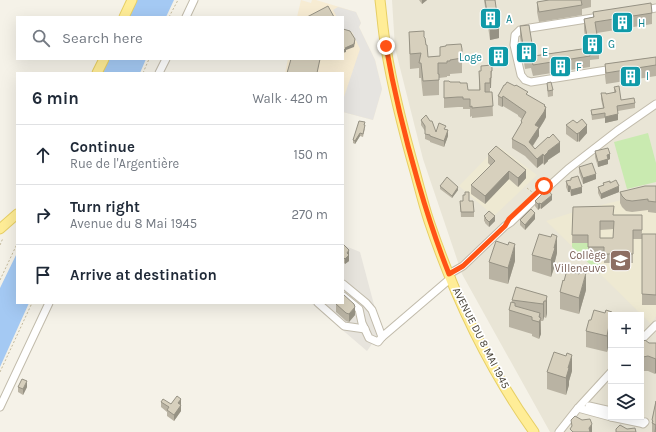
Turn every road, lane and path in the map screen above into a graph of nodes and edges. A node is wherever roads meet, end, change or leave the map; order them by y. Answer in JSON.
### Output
{"nodes":[{"id":1,"x":132,"y":0,"type":"edge"},
{"id":2,"x":178,"y":0,"type":"edge"},
{"id":3,"x":194,"y":0,"type":"edge"},
{"id":4,"x":375,"y":0,"type":"edge"},
{"id":5,"x":380,"y":0,"type":"edge"},
{"id":6,"x":656,"y":8,"type":"edge"},
{"id":7,"x":632,"y":12,"type":"edge"},
{"id":8,"x":124,"y":16,"type":"edge"},
{"id":9,"x":170,"y":16,"type":"edge"},
{"id":10,"x":186,"y":16,"type":"edge"},
{"id":11,"x":601,"y":17,"type":"edge"},
{"id":12,"x":104,"y":60,"type":"edge"},
{"id":13,"x":149,"y":60,"type":"edge"},
{"id":14,"x":166,"y":60,"type":"edge"},
{"id":15,"x":617,"y":69,"type":"edge"},
{"id":16,"x":98,"y":72,"type":"edge"},
{"id":17,"x":143,"y":72,"type":"edge"},
{"id":18,"x":160,"y":72,"type":"edge"},
{"id":19,"x":391,"y":79,"type":"junction"},
{"id":20,"x":656,"y":104,"type":"edge"},
{"id":21,"x":568,"y":169,"type":"junction"},
{"id":22,"x":528,"y":188,"type":"dead end"},
{"id":23,"x":534,"y":194,"type":"junction"},
{"id":24,"x":16,"y":215,"type":"edge"},
{"id":25,"x":505,"y":226,"type":"junction"},
{"id":26,"x":0,"y":229,"type":"edge"},
{"id":27,"x":3,"y":238,"type":"dead end"},
{"id":28,"x":0,"y":245,"type":"edge"},
{"id":29,"x":16,"y":246,"type":"edge"},
{"id":30,"x":450,"y":276,"type":"junction"},
{"id":31,"x":0,"y":280,"type":"edge"},
{"id":32,"x":344,"y":285,"type":"edge"},
{"id":33,"x":344,"y":297,"type":"edge"},
{"id":34,"x":32,"y":304,"type":"edge"},
{"id":35,"x":49,"y":304,"type":"edge"},
{"id":36,"x":319,"y":304,"type":"edge"},
{"id":37,"x":656,"y":324,"type":"edge"},
{"id":38,"x":365,"y":330,"type":"junction"},
{"id":39,"x":382,"y":337,"type":"junction"},
{"id":40,"x":644,"y":337,"type":"edge"},
{"id":41,"x":0,"y":372,"type":"edge"},
{"id":42,"x":608,"y":375,"type":"edge"},
{"id":43,"x":580,"y":406,"type":"junction"},
{"id":44,"x":0,"y":407,"type":"edge"},
{"id":45,"x":608,"y":411,"type":"edge"},
{"id":46,"x":608,"y":416,"type":"edge"},
{"id":47,"x":625,"y":420,"type":"edge"},
{"id":48,"x":643,"y":420,"type":"edge"},
{"id":49,"x":532,"y":430,"type":"edge"},
{"id":50,"x":543,"y":432,"type":"edge"},
{"id":51,"x":559,"y":432,"type":"edge"}],
"edges":[{"from":1,"to":8,"type":"main road"},
{"from":2,"to":9,"type":"path"},
{"from":3,"to":10,"type":"street"},
{"from":4,"to":19,"type":"main road","name":"AVENUE DU 8 MAI 1945"},
{"from":5,"to":19,"type":"main road","name":"AVENUE DU 8 MAI 1945"},
{"from":6,"to":7,"type":"street"},
{"from":11,"to":15,"type":"street"},
{"from":12,"to":16,"type":"main road"},
{"from":13,"to":17,"type":"path"},
{"from":14,"to":18,"type":"street"},
{"from":19,"to":30,"type":"main road","name":"AVENUE DU 8 MAI 1945"},
{"from":20,"to":21,"type":"street"},
{"from":21,"to":23,"type":"street"},
{"from":21,"to":25,"type":"street"},
{"from":22,"to":23,"type":"path"},
{"from":23,"to":25,"type":"street"},
{"from":24,"to":26,"type":"main road"},
{"from":25,"to":30,"type":"street"},
{"from":27,"to":28,"type":"path"},
{"from":29,"to":31,"type":"path"},
{"from":30,"to":39,"type":"street"},
{"from":30,"to":49,"type":"main road","name":"AVENUE DU 8 MAI 1945"},
{"from":32,"to":39,"type":"street"},
{"from":33,"to":38,"type":"street"},
{"from":34,"to":41,"type":"path"},
{"from":35,"to":44,"type":"street"},
{"from":36,"to":38,"type":"street"},
{"from":37,"to":40,"type":"street"},
{"from":38,"to":39,"type":"street"},
{"from":42,"to":43,"type":"street"},
{"from":43,"to":45,"type":"street"},
{"from":43,"to":46,"type":"street"},
{"from":43,"to":51,"type":"street"},
{"from":47,"to":48,"type":"street"},
{"from":49,"to":50,"type":"main road"}]}
